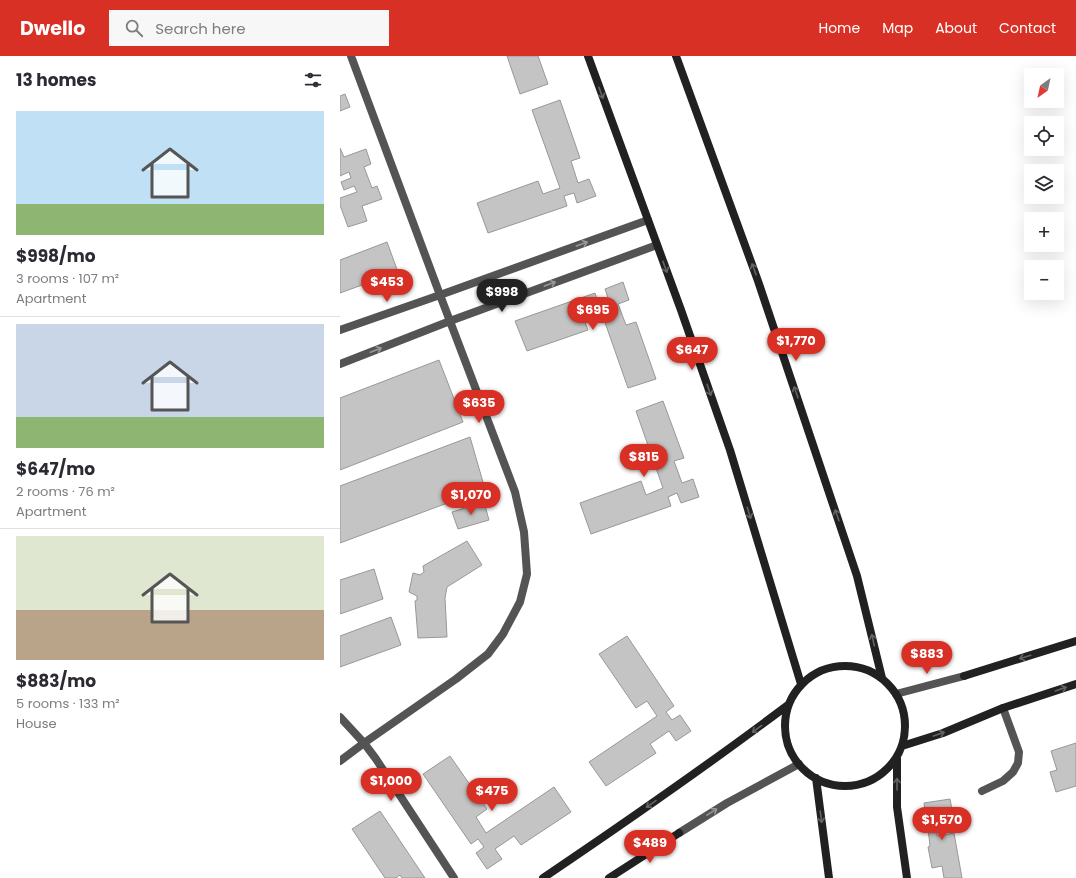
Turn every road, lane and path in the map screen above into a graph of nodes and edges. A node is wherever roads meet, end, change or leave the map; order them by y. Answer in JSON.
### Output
{"nodes":[{"id":1,"x":352,"y":56,"type":"edge"},
{"id":2,"x":588,"y":56,"type":"edge"},
{"id":3,"x":676,"y":56,"type":"edge"},
{"id":4,"x":648,"y":220,"type":"junction"},
{"id":5,"x":657,"y":245,"type":"junction"},
{"id":6,"x":440,"y":295,"type":"junction"},
{"id":7,"x":450,"y":321,"type":"junction"},
{"id":8,"x":340,"y":330,"type":"edge"},
{"id":9,"x":340,"y":364,"type":"edge"},
{"id":10,"x":1076,"y":641,"type":"edge"},
{"id":11,"x":882,"y":678,"type":"junction"},
{"id":12,"x":801,"y":684,"type":"junction"},
{"id":13,"x":1076,"y":684,"type":"edge"},
{"id":14,"x":896,"y":694,"type":"junction"},
{"id":15,"x":788,"y":706,"type":"junction"},
{"id":16,"x":1003,"y":708,"type":"junction"},
{"id":17,"x":340,"y":717,"type":"edge"},
{"id":18,"x":364,"y":743,"type":"junction"},
{"id":19,"x":902,"y":746,"type":"junction"},
{"id":20,"x":897,"y":758,"type":"junction"},
{"id":21,"x":340,"y":761,"type":"edge"},
{"id":22,"x":799,"y":764,"type":"junction"},
{"id":23,"x":816,"y":778,"type":"junction"},
{"id":24,"x":982,"y":790,"type":"dead end"},
{"id":25,"x":454,"y":878,"type":"edge"},
{"id":26,"x":542,"y":878,"type":"edge"},
{"id":27,"x":609,"y":878,"type":"edge"},
{"id":28,"x":829,"y":878,"type":"edge"},
{"id":29,"x":907,"y":878,"type":"edge"}],
"edges":[{"from":1,"to":6,"type":"street"},
{"from":2,"to":4,"type":"street","one_way":true},
{"from":11,"to":3,"type":"street","one_way":true},
{"from":4,"to":5,"type":"street"},
{"from":6,"to":4,"type":"street","one_way":true},
{"from":7,"to":5,"type":"street","one_way":true},
{"from":5,"to":12,"type":"street","one_way":true},
{"from":6,"to":7,"type":"street"},
{"from":6,"to":8,"type":"street"},
{"from":9,"to":7,"type":"street","one_way":true},
{"from":7,"to":18,"type":"street"},
{"from":10,"to":14,"type":"street","one_way":true},
{"from":11,"to":12,"type":"street"},
{"from":11,"to":14,"type":"street"},
{"from":12,"to":15,"type":"street"},
{"from":16,"to":13,"type":"street","one_way":true},
{"from":14,"to":19,"type":"street"},
{"from":15,"to":22,"type":"street"},
{"from":15,"to":26,"type":"street","one_way":true},
{"from":19,"to":16,"type":"street","one_way":true},
{"from":16,"to":24,"type":"street"},
{"from":17,"to":18,"type":"street"},
{"from":18,"to":21,"type":"street"},
{"from":18,"to":25,"type":"street"},
{"from":19,"to":20,"type":"street"},
{"from":20,"to":23,"type":"street"},
{"from":29,"to":20,"type":"street","one_way":true},
{"from":22,"to":23,"type":"street"},
{"from":27,"to":22,"type":"street","one_way":true},
{"from":23,"to":28,"type":"street","one_way":true}]}
